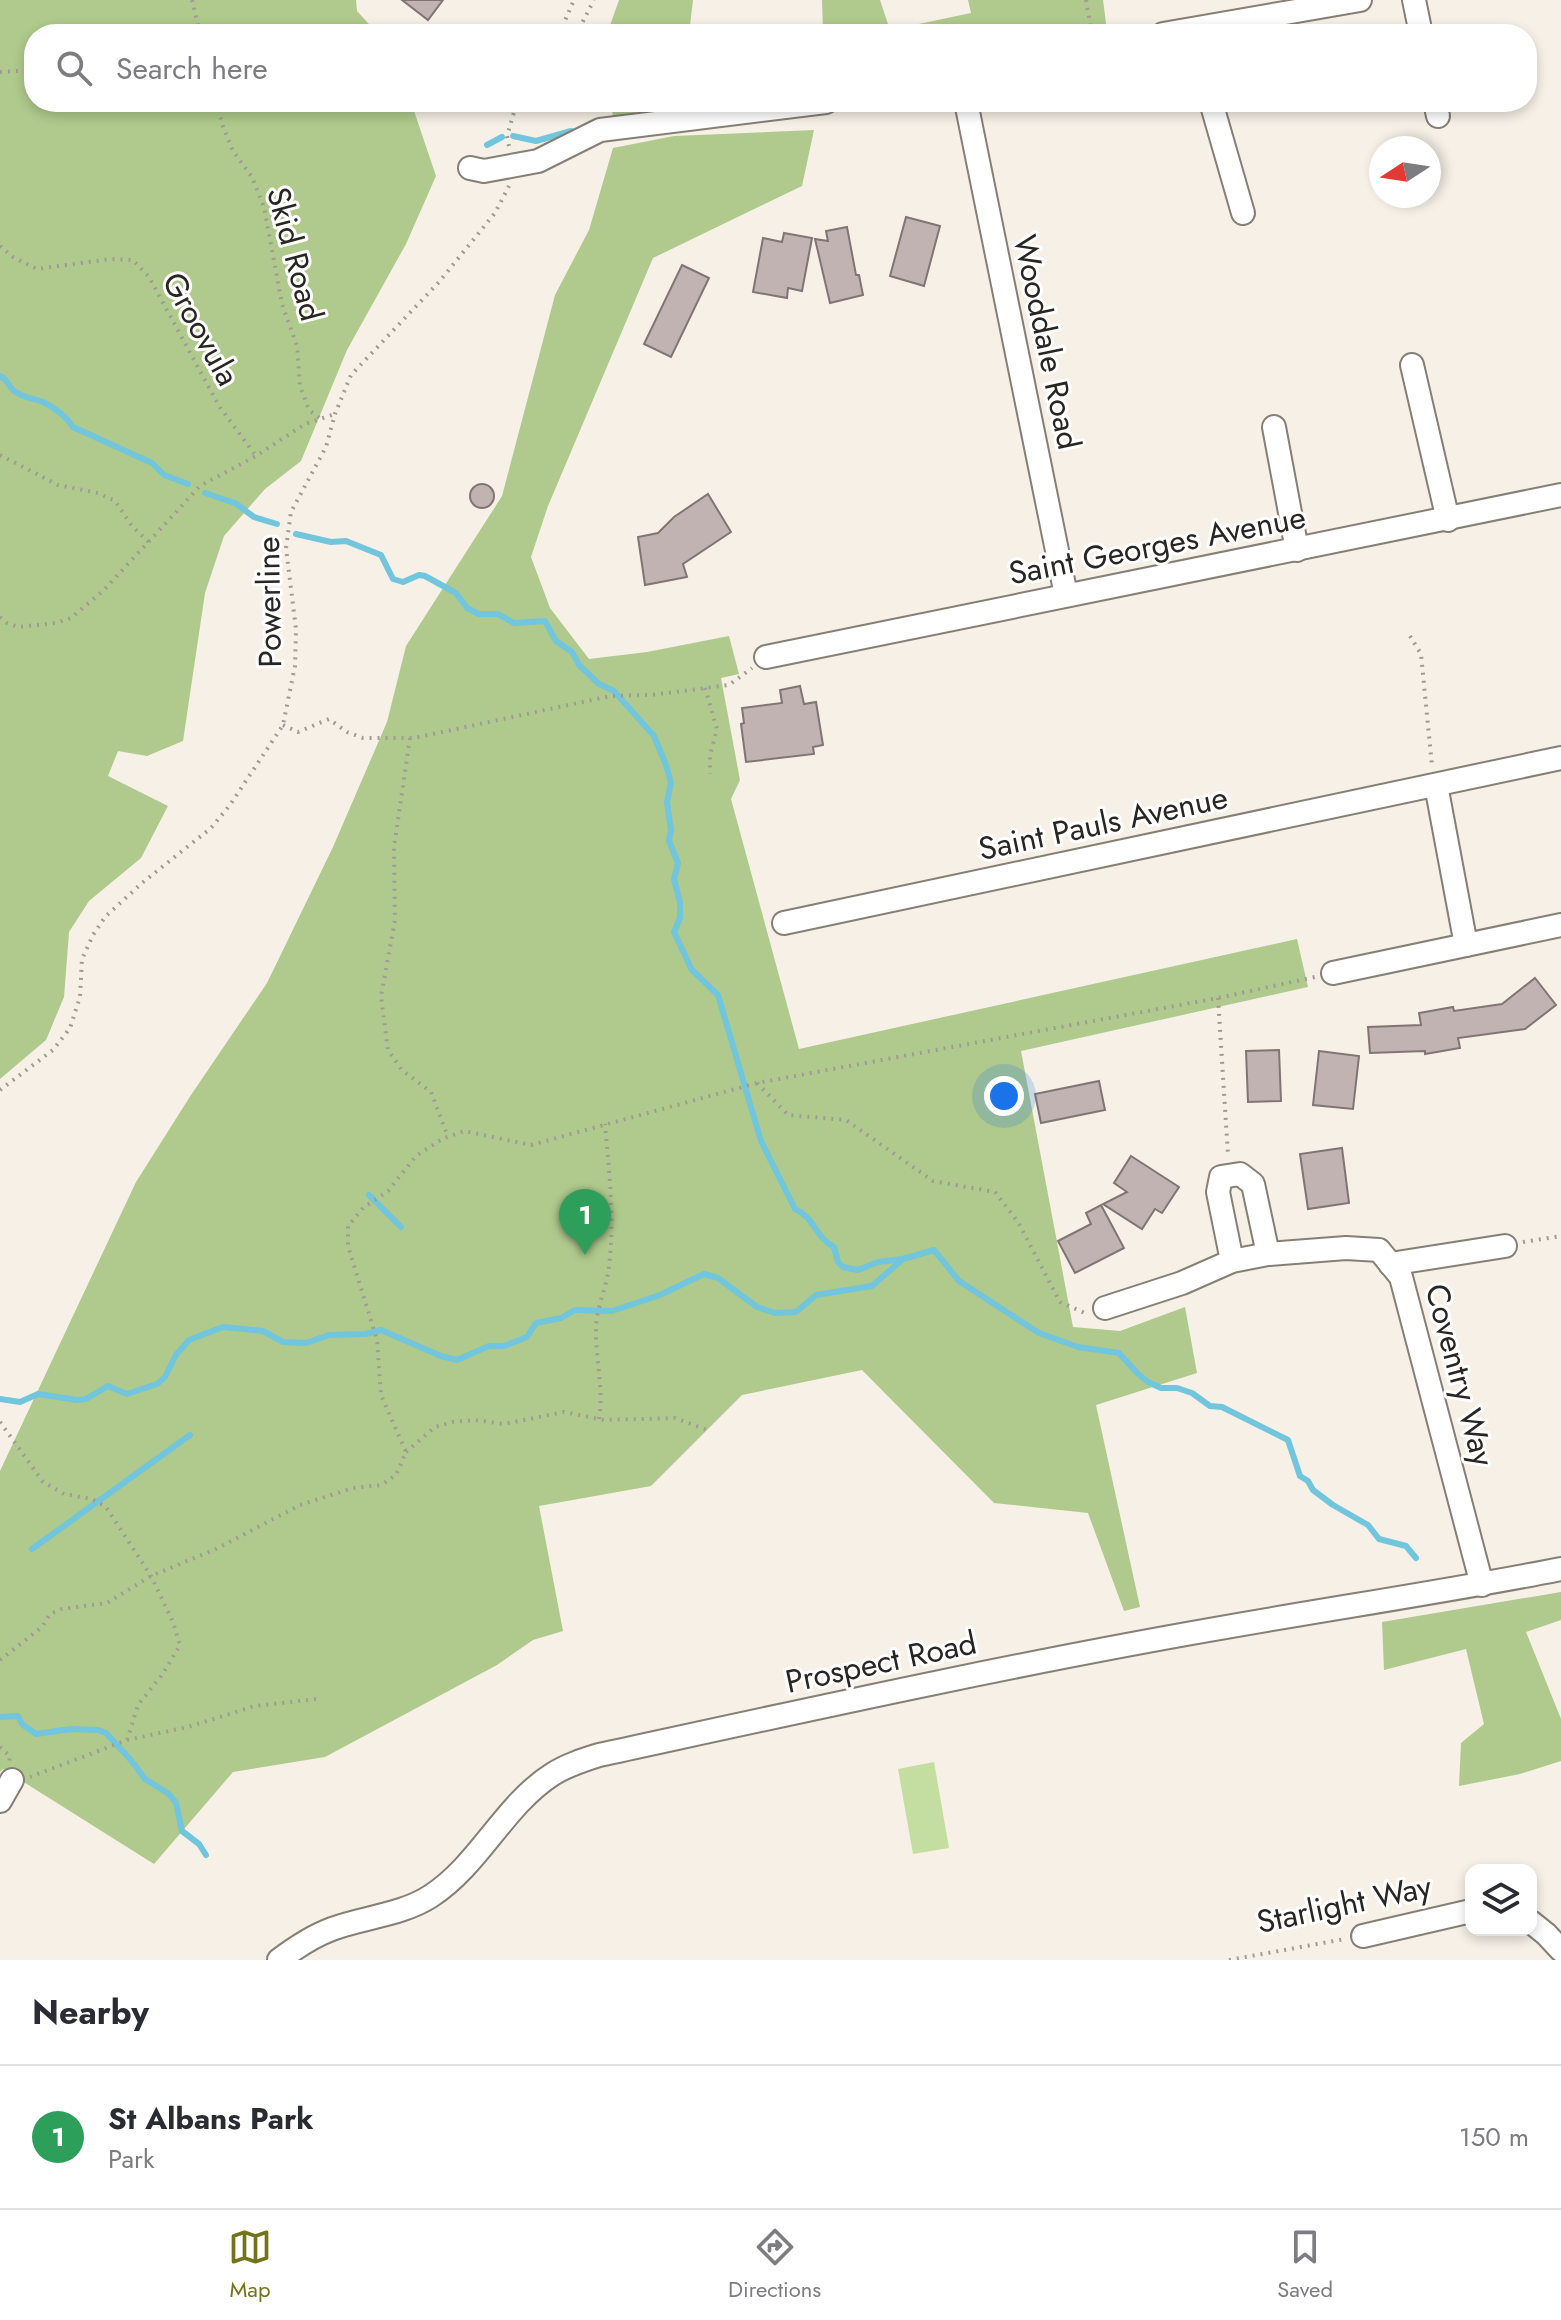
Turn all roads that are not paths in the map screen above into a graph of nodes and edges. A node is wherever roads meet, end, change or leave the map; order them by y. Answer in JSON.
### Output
{"nodes":[{"id":1,"x":1360,"y":0,"type":"edge"},
{"id":2,"x":1414,"y":0,"type":"edge"},
{"id":3,"x":1228,"y":24,"type":"edge"},
{"id":4,"x":1419,"y":24,"type":"edge"},
{"id":5,"x":745,"y":112,"type":"edge"},
{"id":6,"x":968,"y":112,"type":"edge"},
{"id":7,"x":1214,"y":112,"type":"edge"},
{"id":8,"x":470,"y":168,"type":"dead end"},
{"id":9,"x":1243,"y":213,"type":"dead end"},
{"id":10,"x":1412,"y":365,"type":"dead end"},
{"id":11,"x":1274,"y":427,"type":"dead end"},
{"id":12,"x":1561,"y":495,"type":"edge"},
{"id":13,"x":1448,"y":520,"type":"junction"},
{"id":14,"x":1297,"y":550,"type":"junction"},
{"id":15,"x":1066,"y":595,"type":"junction"},
{"id":16,"x":766,"y":657,"type":"road end"},
{"id":17,"x":1561,"y":758,"type":"edge"},
{"id":18,"x":1436,"y":785,"type":"junction"},
{"id":19,"x":784,"y":923,"type":"dead end"},
{"id":20,"x":1561,"y":925,"type":"edge"},
{"id":21,"x":1466,"y":945,"type":"junction"},
{"id":22,"x":1333,"y":973,"type":"road end"},
{"id":23,"x":1505,"y":1246,"type":"road end"},
{"id":24,"x":1268,"y":1254,"type":"junction"},
{"id":25,"x":1232,"y":1261,"type":"junction"},
{"id":26,"x":1390,"y":1264,"type":"junction"},
{"id":27,"x":1105,"y":1308,"type":"road end"},
{"id":28,"x":1561,"y":1569,"type":"edge"},
{"id":29,"x":1482,"y":1585,"type":"junction"},
{"id":30,"x":12,"y":1780,"type":"road end"},
{"id":31,"x":0,"y":1801,"type":"edge"},
{"id":32,"x":1465,"y":1912,"type":"edge"},
{"id":33,"x":1537,"y":1928,"type":"edge"},
{"id":34,"x":1363,"y":1936,"type":"road end"},
{"id":35,"x":1561,"y":1950,"type":"edge"},
{"id":36,"x":279,"y":1960,"type":"edge"}],
"edges":[{"from":1,"to":3,"type":"street"},
{"from":2,"to":4,"type":"street"},
{"from":5,"to":8,"type":"street"},
{"from":6,"to":15,"type":"street","name":"Wooddale Road"},
{"from":7,"to":9,"type":"street"},
{"from":10,"to":13,"type":"street"},
{"from":11,"to":14,"type":"street"},
{"from":12,"to":13,"type":"street","name":"Saint Georges Avenue"},
{"from":13,"to":14,"type":"street","name":"Saint Georges Avenue"},
{"from":14,"to":15,"type":"street","name":"Saint Georges Avenue"},
{"from":15,"to":16,"type":"street","name":"Saint Georges Avenue"},
{"from":17,"to":18,"type":"street","name":"Saint Pauls Avenue"},
{"from":18,"to":19,"type":"street","name":"Saint Pauls Avenue"},
{"from":18,"to":21,"type":"street"},
{"from":20,"to":21,"type":"street"},
{"from":21,"to":22,"type":"street"},
{"from":23,"to":26,"type":"street"},
{"from":24,"to":25,"type":"street","name":"Coventry Way"},
{"from":24,"to":25,"type":"street"},
{"from":24,"to":26,"type":"street","name":"Coventry Way"},
{"from":25,"to":27,"type":"street","name":"Coventry Way"},
{"from":26,"to":29,"type":"street","name":"Coventry Way"},
{"from":28,"to":29,"type":"street","name":"Prospect Road"},
{"from":29,"to":36,"type":"street","name":"Prospect Road"},
{"from":30,"to":31,"type":"street"},
{"from":32,"to":34,"type":"street","name":"Starlight Way"},
{"from":33,"to":35,"type":"street"}]}
